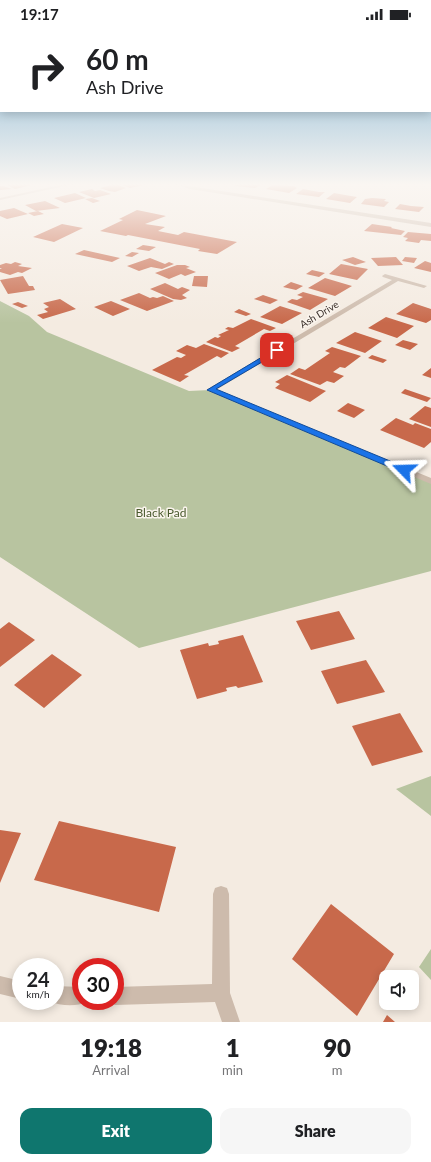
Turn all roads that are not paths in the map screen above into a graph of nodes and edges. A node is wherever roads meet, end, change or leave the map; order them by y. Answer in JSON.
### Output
{"nodes":[{"id":1,"x":385,"y":276,"type":"dead end"},
{"id":2,"x":397,"y":279,"type":"junction"},
{"id":3,"x":424,"y":286,"type":"dead end"},
{"id":4,"x":431,"y":481,"type":"edge"},
{"id":5,"x":220,"y":894,"type":"dead end"},
{"id":6,"x":0,"y":985,"type":"edge"},
{"id":7,"x":12,"y":988,"type":"edge"},
{"id":8,"x":221,"y":993,"type":"junction"},
{"id":9,"x":124,"y":996,"type":"edge"},
{"id":10,"x":231,"y":1022,"type":"edge"}],
"edges":[{"from":1,"to":2,"type":"street"},
{"from":2,"to":3,"type":"street"},
{"from":2,"to":4,"type":"street","name":"Ash Drive"},
{"from":5,"to":8,"type":"street"},
{"from":6,"to":7,"type":"street"},
{"from":8,"to":9,"type":"street"},
{"from":8,"to":10,"type":"street"}]}
